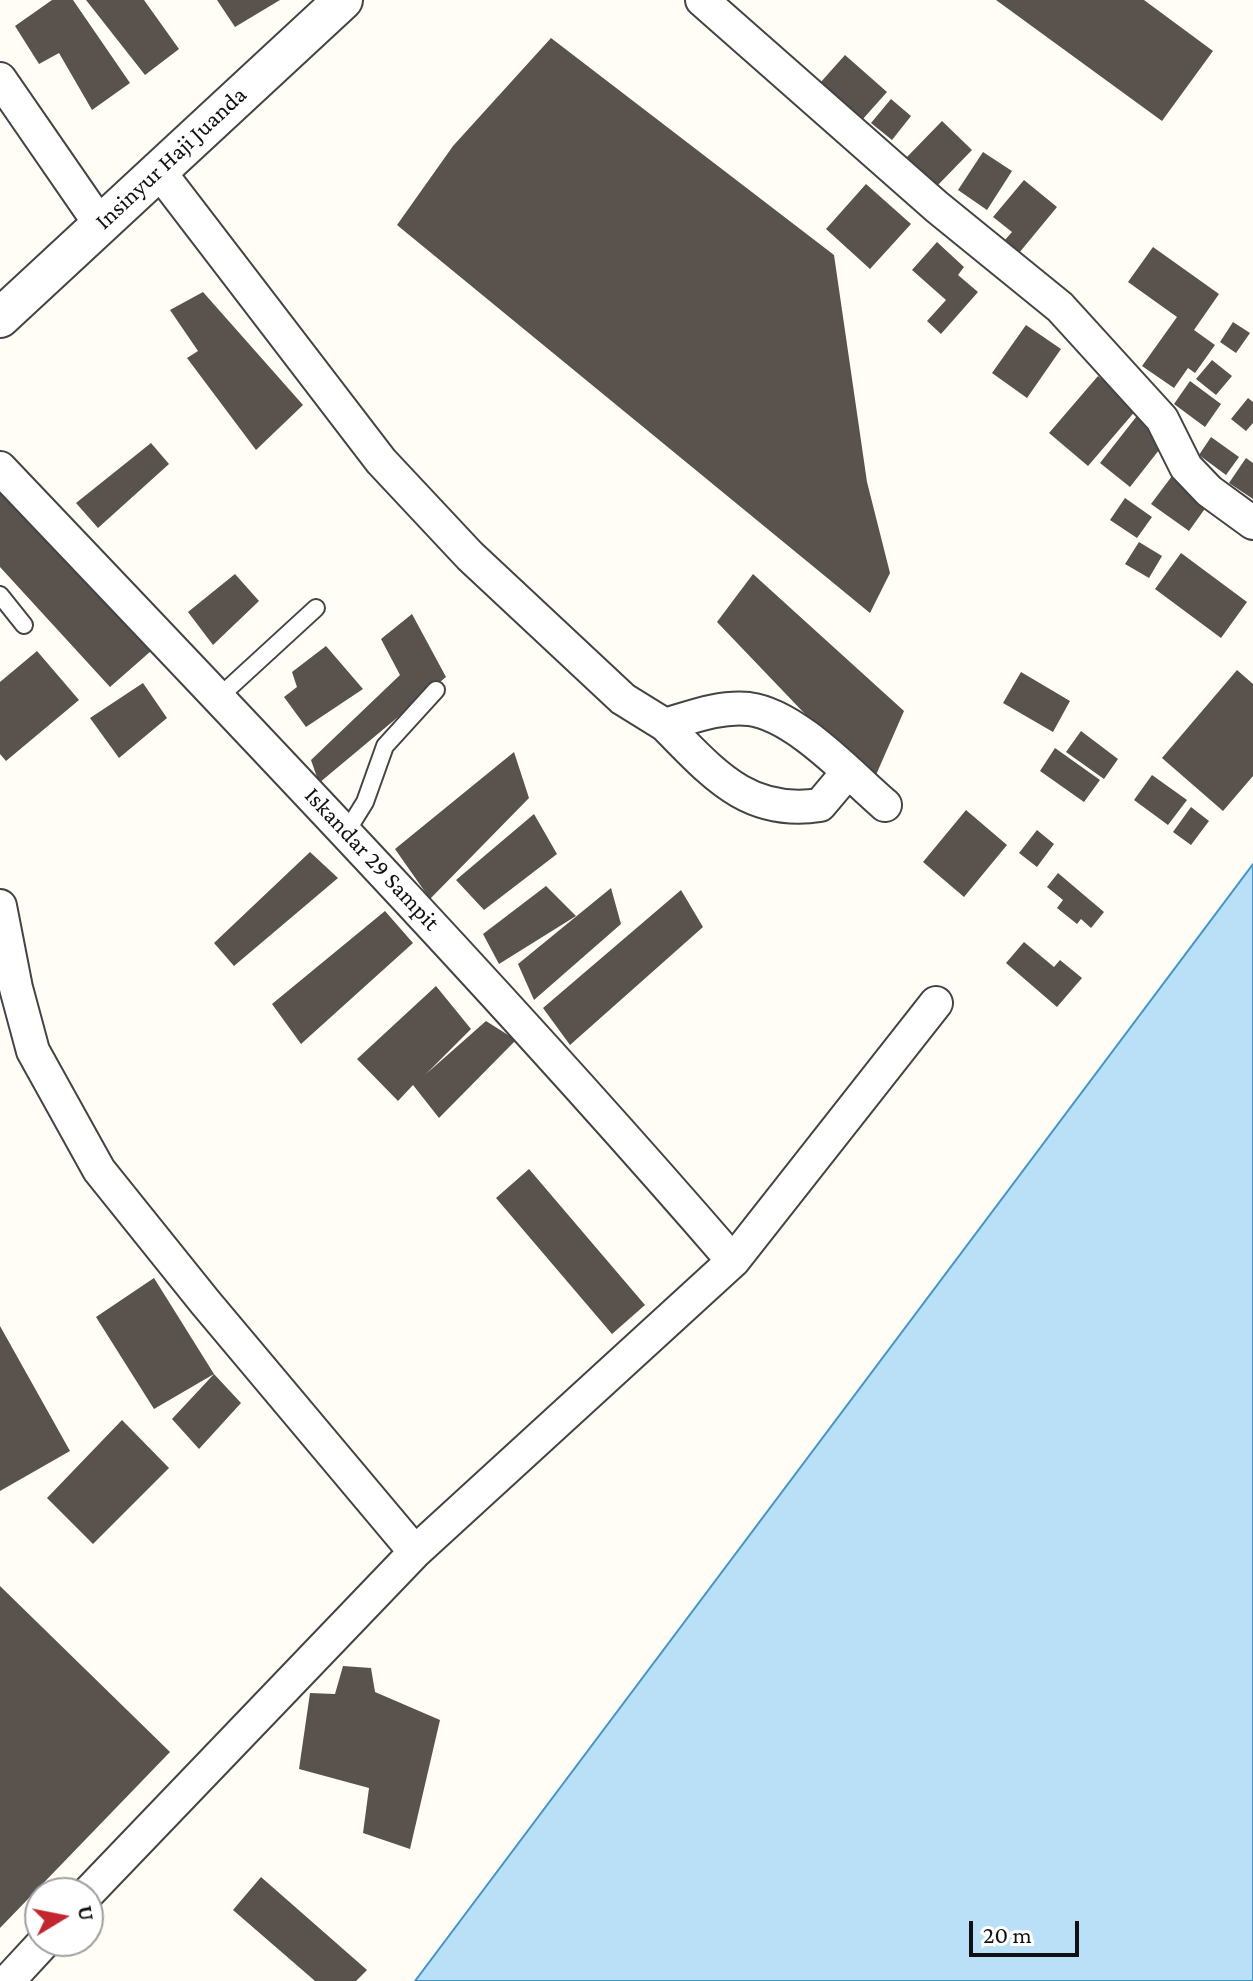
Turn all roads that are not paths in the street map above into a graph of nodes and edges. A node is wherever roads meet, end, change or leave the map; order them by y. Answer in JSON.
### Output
{"nodes":[{"id":1,"x":343,"y":0,"type":"edge"},
{"id":2,"x":702,"y":0,"type":"edge"},
{"id":3,"x":0,"y":79,"type":"edge"},
{"id":4,"x":158,"y":170,"type":"junction"},
{"id":5,"x":100,"y":224,"type":"junction"},
{"id":6,"x":0,"y":318,"type":"edge"},
{"id":7,"x":0,"y":468,"type":"edge"},
{"id":8,"x":1253,"y":523,"type":"edge"},
{"id":9,"x":0,"y":595,"type":"edge"},
{"id":10,"x":316,"y":608,"type":"dead end"},
{"id":11,"x":24,"y":625,"type":"dead end"},
{"id":12,"x":436,"y":690,"type":"dead end"},
{"id":13,"x":219,"y":697,"type":"junction"},
{"id":14,"x":665,"y":725,"type":"junction"},
{"id":15,"x":847,"y":773,"type":"junction"},
{"id":16,"x":885,"y":805,"type":"dead end"},
{"id":17,"x":347,"y":831,"type":"junction"},
{"id":18,"x":0,"y":906,"type":"edge"},
{"id":19,"x":936,"y":1003,"type":"dead end"},
{"id":20,"x":733,"y":1261,"type":"junction"},
{"id":21,"x":415,"y":1552,"type":"junction"},
{"id":22,"x":103,"y":1877,"type":"edge"},
{"id":23,"x":30,"y":1957,"type":"edge"},
{"id":24,"x":8,"y":1981,"type":"edge"}],
"edges":[{"from":1,"to":4,"type":"street","name":"Insinyur Haji Juanda"},
{"from":2,"to":8,"type":"street"},
{"from":3,"to":5,"type":"street"},
{"from":4,"to":5,"type":"street","name":"Insinyur Haji Juanda"},
{"from":4,"to":14,"type":"street"},
{"from":5,"to":6,"type":"street","name":"Insinyur Haji Juanda"},
{"from":7,"to":13,"type":"street","name":"Iskandar 29 Sampit"},
{"from":9,"to":11,"type":"lane"},
{"from":10,"to":13,"type":"lane"},
{"from":12,"to":17,"type":"lane"},
{"from":13,"to":17,"type":"street","name":"Iskandar 29 Sampit"},
{"from":14,"to":15,"type":"street"},
{"from":14,"to":15,"type":"street"},
{"from":15,"to":16,"type":"street"},
{"from":17,"to":20,"type":"street","name":"Iskandar 29 Sampit"},
{"from":18,"to":21,"type":"street"},
{"from":19,"to":20,"type":"street"},
{"from":20,"to":21,"type":"street"},
{"from":21,"to":22,"type":"street"},
{"from":23,"to":24,"type":"street"}]}
